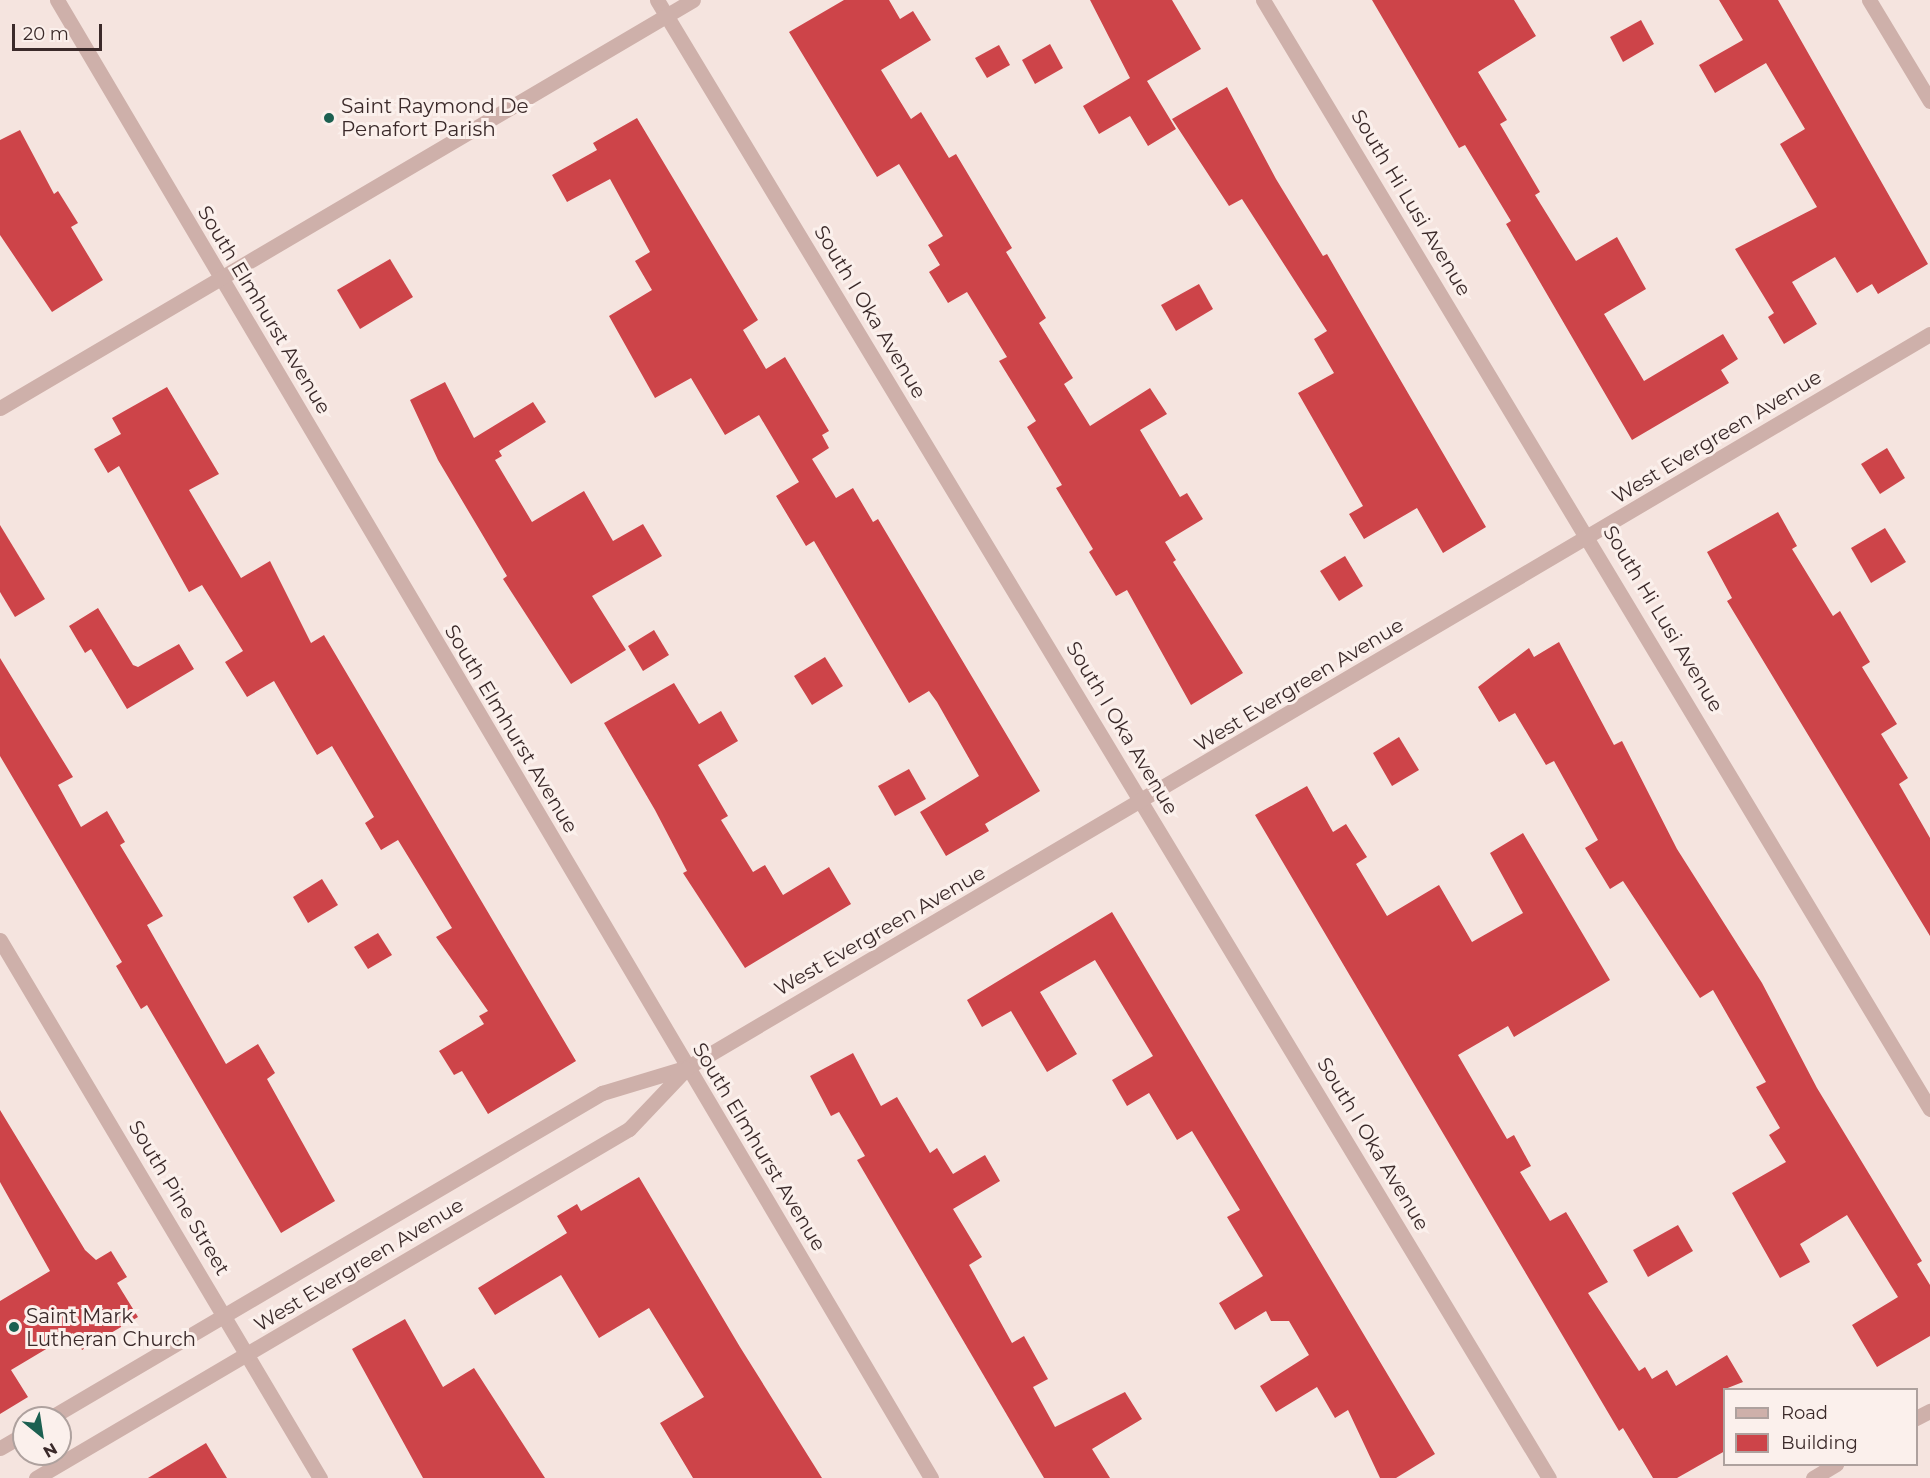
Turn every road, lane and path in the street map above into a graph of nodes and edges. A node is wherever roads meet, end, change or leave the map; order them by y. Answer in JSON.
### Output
{"nodes":[{"id":1,"x":57,"y":0,"type":"edge"},
{"id":2,"x":657,"y":0,"type":"edge"},
{"id":3,"x":693,"y":0,"type":"edge"},
{"id":4,"x":1263,"y":0,"type":"edge"},
{"id":5,"x":1869,"y":0,"type":"edge"},
{"id":6,"x":666,"y":16,"type":"junction"},
{"id":7,"x":1930,"y":101,"type":"edge"},
{"id":8,"x":220,"y":279,"type":"junction"},
{"id":9,"x":1930,"y":334,"type":"edge"},
{"id":10,"x":0,"y":408,"type":"edge"},
{"id":11,"x":1590,"y":537,"type":"junction"},
{"id":12,"x":1143,"y":803,"type":"junction"},
{"id":13,"x":0,"y":940,"type":"edge"},
{"id":14,"x":688,"y":1067,"type":"junction"},
{"id":15,"x":1930,"y":1109,"type":"edge"},
{"id":16,"x":224,"y":1315,"type":"junction"},
{"id":17,"x":249,"y":1354,"type":"junction"},
{"id":18,"x":70,"y":1406,"type":"edge"},
{"id":19,"x":1833,"y":1466,"type":"edge"},
{"id":20,"x":36,"y":1478,"type":"edge"},
{"id":21,"x":320,"y":1478,"type":"edge"},
{"id":22,"x":931,"y":1478,"type":"edge"},
{"id":23,"x":1549,"y":1478,"type":"edge"},
{"id":24,"x":1813,"y":1478,"type":"edge"}],
"edges":[{"from":1,"to":8,"type":"street","name":"South Elmhurst Avenue"},
{"from":2,"to":6,"type":"street","name":"South I Oka Avenue"},
{"from":3,"to":6,"type":"street"},
{"from":4,"to":11,"type":"street","name":"South Hi Lusi Avenue"},
{"from":5,"to":7,"type":"street"},
{"from":6,"to":8,"type":"street"},
{"from":6,"to":12,"type":"street","name":"South I Oka Avenue"},
{"from":8,"to":10,"type":"street"},
{"from":8,"to":14,"type":"street","name":"South Elmhurst Avenue"},
{"from":9,"to":11,"type":"street","name":"West Evergreen Avenue"},
{"from":11,"to":12,"type":"street","name":"West Evergreen Avenue"},
{"from":11,"to":15,"type":"street","name":"South Hi Lusi Avenue"},
{"from":12,"to":14,"type":"street","name":"West Evergreen Avenue"},
{"from":12,"to":23,"type":"street","name":"South I Oka Avenue"},
{"from":13,"to":16,"type":"street","name":"South Pine Street"},
{"from":14,"to":16,"type":"street","name":"West Evergreen Avenue"},
{"from":14,"to":17,"type":"street","name":"West Evergreen Avenue"},
{"from":14,"to":22,"type":"street","name":"South Elmhurst Avenue"},
{"from":16,"to":17,"type":"street","name":"South Pine Street"},
{"from":16,"to":18,"type":"street","name":"West Evergreen Avenue"},
{"from":17,"to":20,"type":"street","name":"West Evergreen Avenue"},
{"from":17,"to":21,"type":"street","name":"South Pine Street"},
{"from":19,"to":24,"type":"street"}]}
